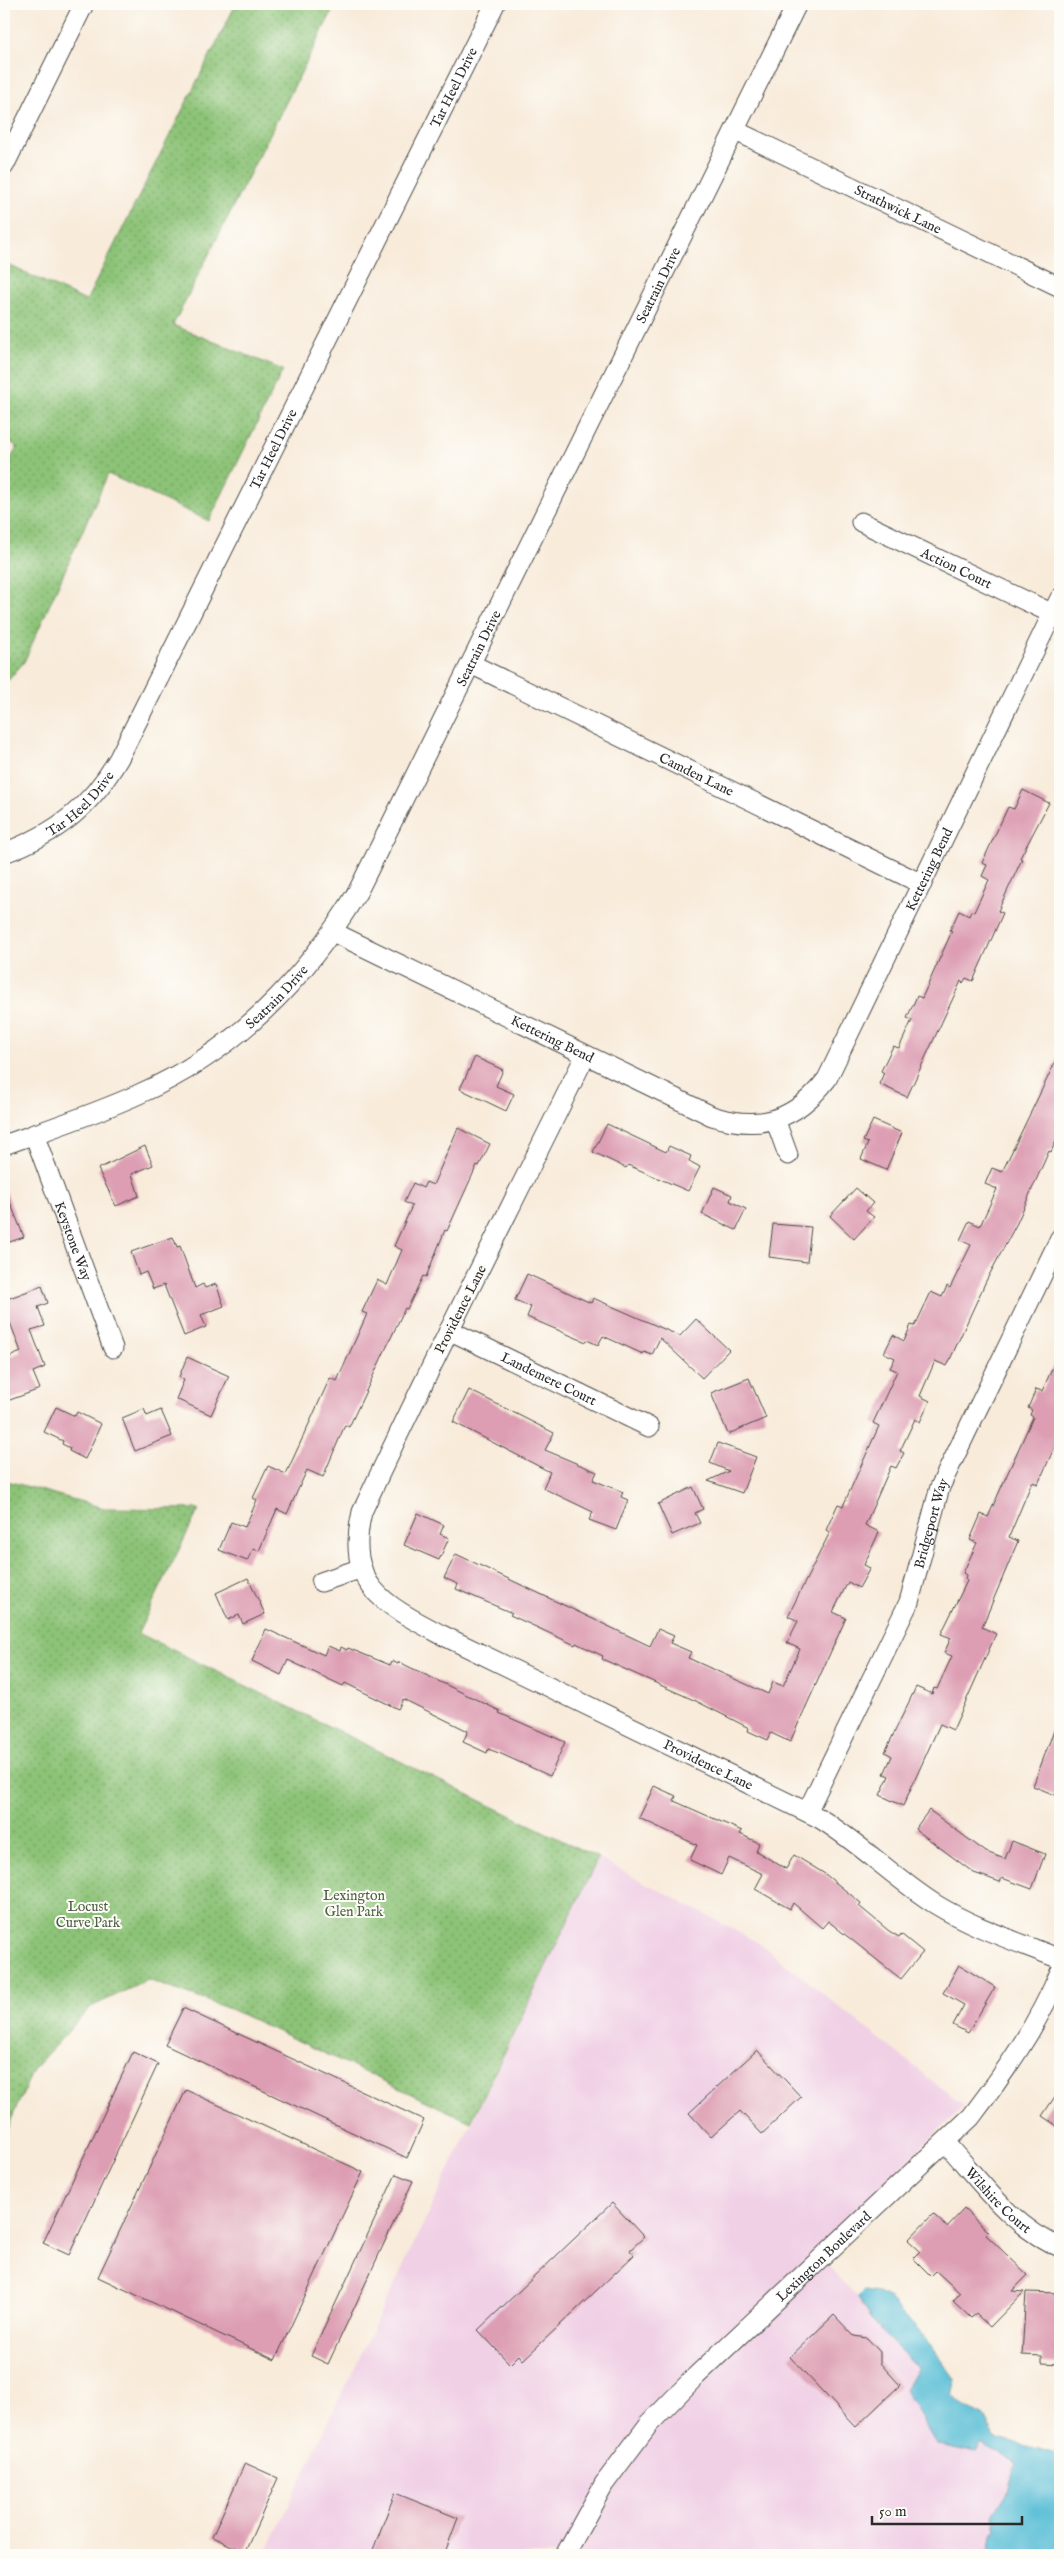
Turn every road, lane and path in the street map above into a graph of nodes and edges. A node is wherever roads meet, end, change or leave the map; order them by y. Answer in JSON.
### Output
{"nodes":[{"id":1,"x":84,"y":4,"type":"edge"},
{"id":2,"x":495,"y":4,"type":"edge"},
{"id":3,"x":797,"y":4,"type":"edge"},
{"id":4,"x":736,"y":131,"type":"junction"},
{"id":5,"x":4,"y":166,"type":"edge"},
{"id":6,"x":1060,"y":287,"type":"edge"},
{"id":7,"x":861,"y":522,"type":"dead end"},
{"id":8,"x":1056,"y":606,"type":"edge"},
{"id":9,"x":471,"y":664,"type":"junction"},
{"id":10,"x":4,"y":853,"type":"edge"},
{"id":11,"x":922,"y":884,"type":"junction"},
{"id":12,"x":333,"y":932,"type":"junction"},
{"id":13,"x":585,"y":1056,"type":"junction"},
{"id":14,"x":775,"y":1119,"type":"junction"},
{"id":15,"x":34,"y":1134,"type":"junction"},
{"id":16,"x":4,"y":1145,"type":"edge"},
{"id":17,"x":788,"y":1155,"type":"dead end"},
{"id":18,"x":1060,"y":1238,"type":"edge"},
{"id":19,"x":449,"y":1330,"type":"junction"},
{"id":20,"x":113,"y":1348,"type":"dead end"},
{"id":21,"x":649,"y":1427,"type":"dead end"},
{"id":22,"x":362,"y":1568,"type":"junction"},
{"id":23,"x":321,"y":1582,"type":"dead end"},
{"id":24,"x":807,"y":1812,"type":"junction"},
{"id":25,"x":1060,"y":1959,"type":"edge"},
{"id":26,"x":1060,"y":1972,"type":"edge"},
{"id":27,"x":945,"y":2142,"type":"junction"},
{"id":28,"x":1060,"y":2247,"type":"edge"},
{"id":29,"x":577,"y":2534,"type":"junction"},
{"id":30,"x":564,"y":2555,"type":"edge"},
{"id":31,"x":573,"y":2555,"type":"edge"}],
"edges":[{"from":1,"to":5,"type":"street"},
{"from":2,"to":10,"type":"street","name":"Tar Heel Drive"},
{"from":3,"to":4,"type":"street","name":"Seatrain Drive"},
{"from":4,"to":6,"type":"street","name":"Strathwick Lane"},
{"from":4,"to":9,"type":"street","name":"Seatrain Drive"},
{"from":7,"to":8,"type":"street","name":"Action Court"},
{"from":8,"to":11,"type":"street","name":"Kettering Bend"},
{"from":9,"to":11,"type":"street","name":"Camden Lane"},
{"from":9,"to":12,"type":"street","name":"Seatrain Drive"},
{"from":11,"to":14,"type":"street","name":"Kettering Bend"},
{"from":12,"to":13,"type":"street","name":"Kettering Bend"},
{"from":12,"to":15,"type":"street","name":"Seatrain Drive"},
{"from":13,"to":14,"type":"street","name":"Kettering Bend"},
{"from":13,"to":19,"type":"street","name":"Providence Lane"},
{"from":14,"to":17,"type":"street"},
{"from":15,"to":16,"type":"street","name":"Seatrain Drive"},
{"from":15,"to":20,"type":"street","name":"Keystone Way"},
{"from":18,"to":24,"type":"street","name":"Bridgeport Way"},
{"from":19,"to":21,"type":"street","name":"Landemere Court"},
{"from":19,"to":22,"type":"street","name":"Providence Lane"},
{"from":22,"to":23,"type":"street"},
{"from":22,"to":24,"type":"street","name":"Providence Lane"},
{"from":24,"to":25,"type":"street","name":"Providence Lane"},
{"from":26,"to":27,"type":"street","name":"Lexington Boulevard"},
{"from":27,"to":28,"type":"street","name":"Wilshire Court"},
{"from":27,"to":29,"type":"street","name":"Lexington Boulevard"},
{"from":29,"to":30,"type":"street","name":"Lexington Boulevard"},
{"from":29,"to":31,"type":"street","name":"Lexington Boulevard"}]}
